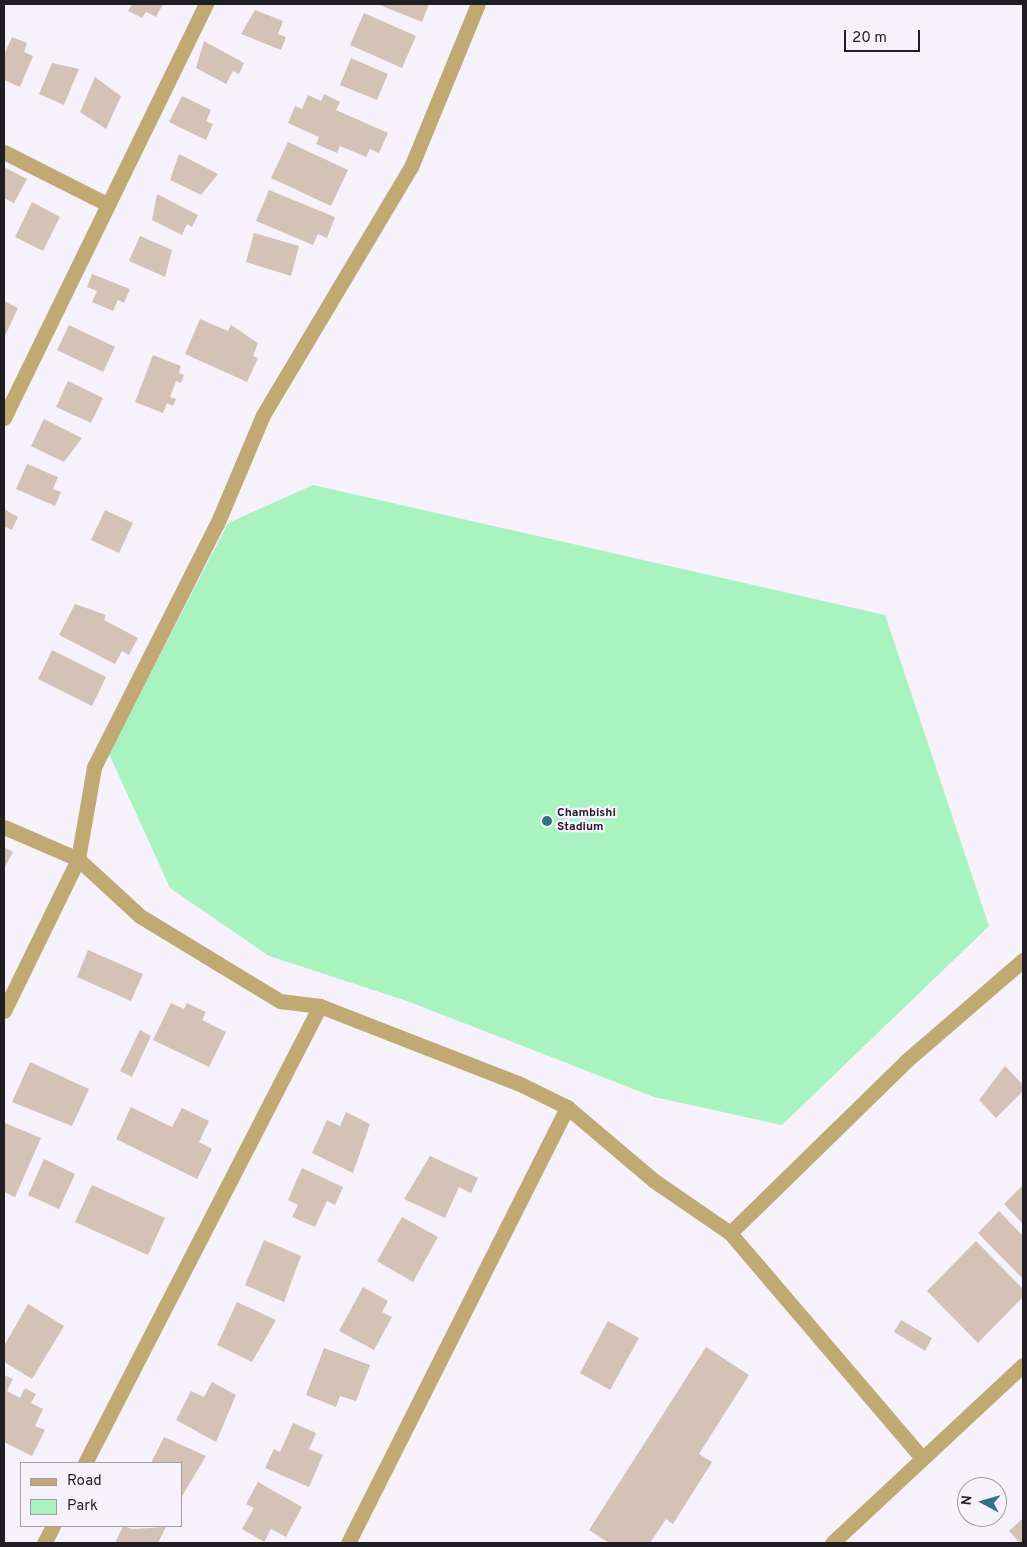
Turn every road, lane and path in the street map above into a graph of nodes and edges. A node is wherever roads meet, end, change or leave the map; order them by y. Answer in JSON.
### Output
{"nodes":[{"id":1,"x":206,"y":4,"type":"edge"},
{"id":2,"x":478,"y":4,"type":"edge"},
{"id":3,"x":4,"y":152,"type":"edge"},
{"id":4,"x":107,"y":204,"type":"junction"},
{"id":5,"x":4,"y":418,"type":"edge"},
{"id":6,"x":4,"y":828,"type":"edge"},
{"id":7,"x":78,"y":859,"type":"junction"},
{"id":8,"x":1023,"y":960,"type":"edge"},
{"id":9,"x":320,"y":1006,"type":"junction"},
{"id":10,"x":4,"y":1011,"type":"edge"},
{"id":11,"x":567,"y":1107,"type":"junction"},
{"id":12,"x":730,"y":1233,"type":"junction"},
{"id":13,"x":1023,"y":1365,"type":"edge"},
{"id":14,"x":921,"y":1457,"type":"junction"},
{"id":15,"x":86,"y":1462,"type":"edge"},
{"id":16,"x":52,"y":1527,"type":"edge"},
{"id":17,"x":44,"y":1543,"type":"edge"},
{"id":18,"x":348,"y":1543,"type":"edge"},
{"id":19,"x":832,"y":1543,"type":"edge"}],
"edges":[{"from":1,"to":4,"type":"street"},
{"from":2,"to":7,"type":"street"},
{"from":3,"to":4,"type":"street"},
{"from":4,"to":5,"type":"street"},
{"from":6,"to":7,"type":"street"},
{"from":7,"to":9,"type":"street"},
{"from":7,"to":10,"type":"street"},
{"from":8,"to":12,"type":"street"},
{"from":9,"to":11,"type":"street"},
{"from":9,"to":15,"type":"street"},
{"from":11,"to":12,"type":"street"},
{"from":11,"to":18,"type":"street"},
{"from":12,"to":14,"type":"street"},
{"from":13,"to":14,"type":"street"},
{"from":14,"to":19,"type":"street"},
{"from":16,"to":17,"type":"street"}]}
